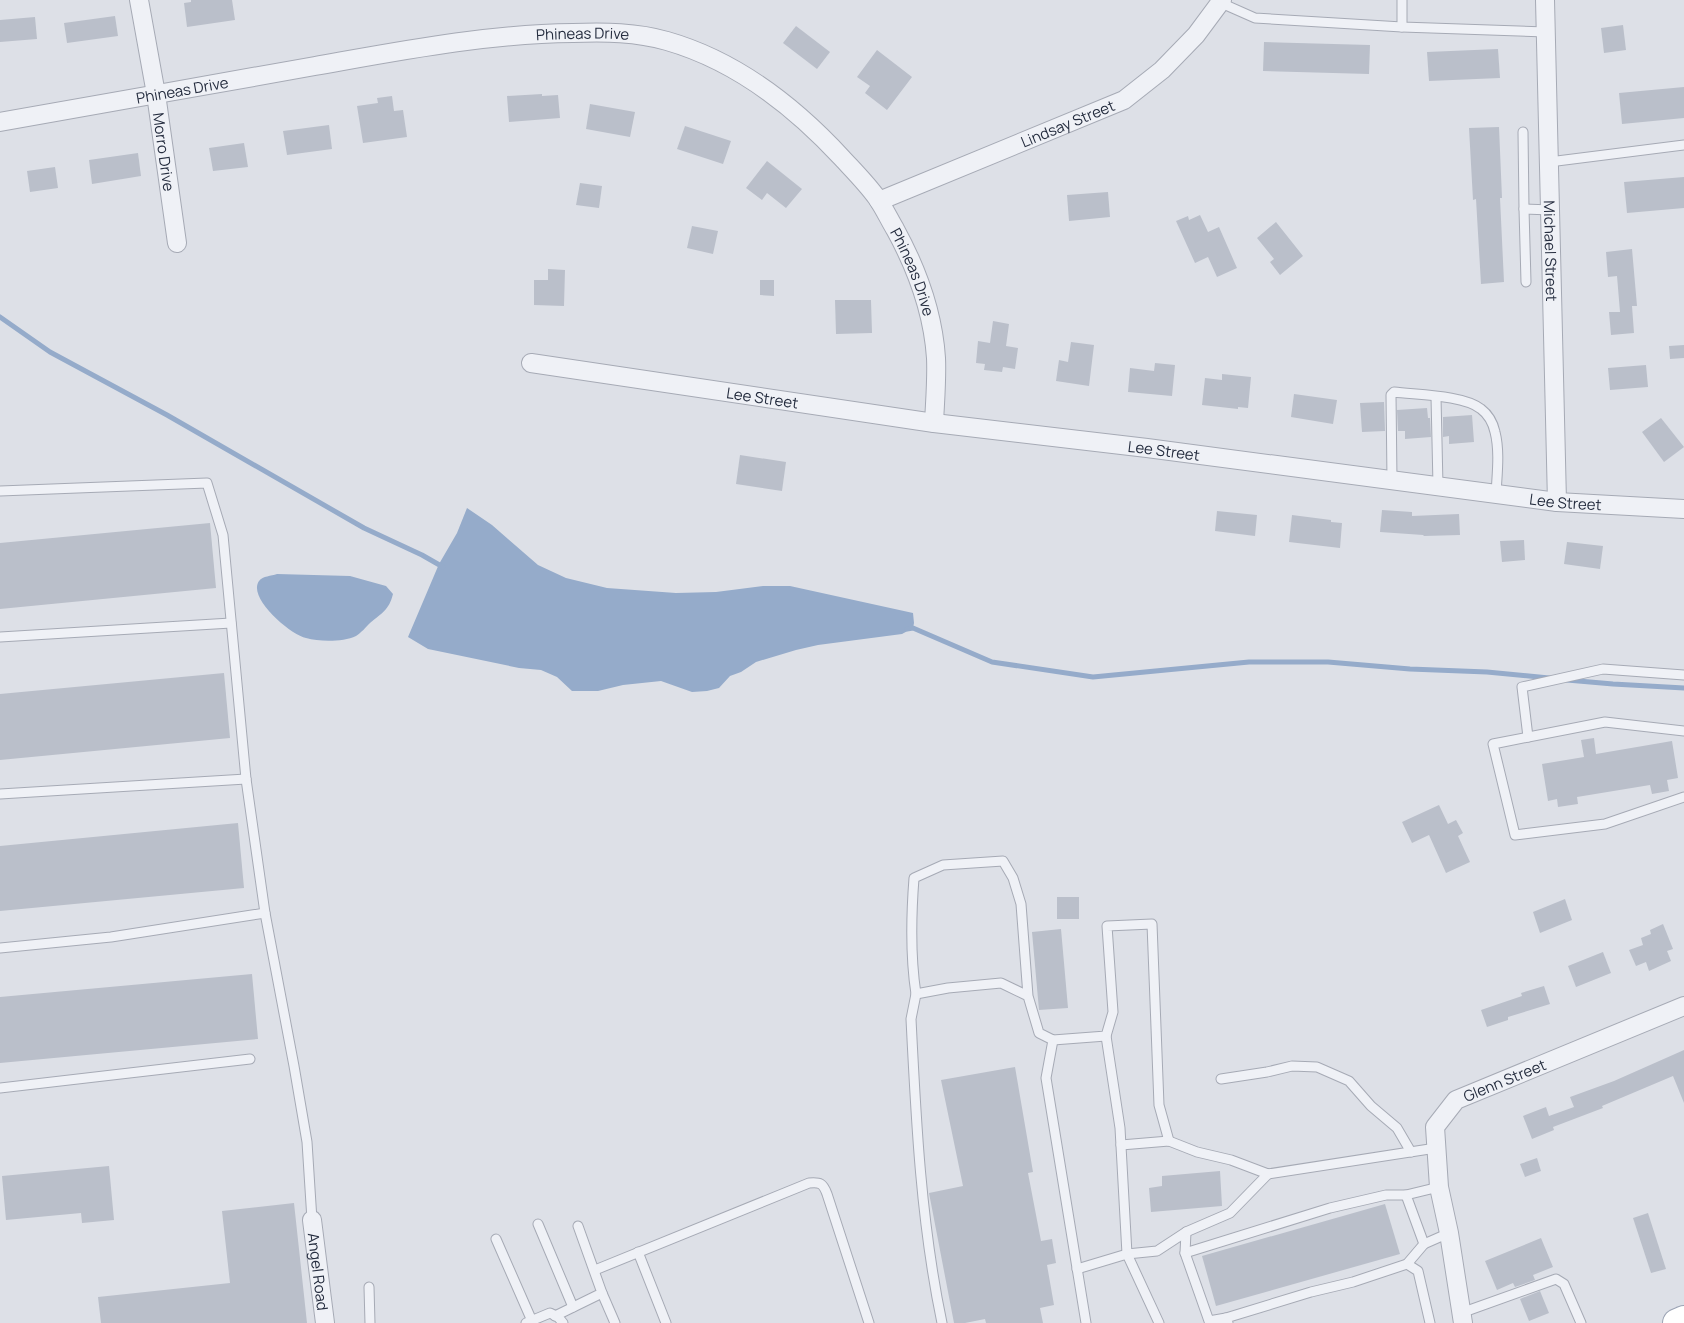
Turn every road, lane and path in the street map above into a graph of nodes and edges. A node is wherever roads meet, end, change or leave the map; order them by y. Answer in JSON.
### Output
{"nodes":[{"id":1,"x":139,"y":0,"type":"edge"},
{"id":2,"x":1402,"y":0,"type":"edge"},
{"id":3,"x":1546,"y":0,"type":"edge"},
{"id":4,"x":1221,"y":2,"type":"edge"},
{"id":5,"x":1402,"y":27,"type":"junction"},
{"id":6,"x":1546,"y":32,"type":"junction"},
{"id":7,"x":156,"y":94,"type":"junction"},
{"id":8,"x":0,"y":122,"type":"edge"},
{"id":9,"x":1523,"y":132,"type":"dead end"},
{"id":10,"x":1684,"y":145,"type":"edge"},
{"id":11,"x":1549,"y":162,"type":"junction"},
{"id":12,"x":879,"y":201,"type":"junction"},
{"id":13,"x":1524,"y":209,"type":"junction"},
{"id":14,"x":1551,"y":210,"type":"junction"},
{"id":15,"x":176,"y":243,"type":"dead end"},
{"id":16,"x":1526,"y":282,"type":"dead end"},
{"id":17,"x":531,"y":364,"type":"dead end"},
{"id":18,"x":1436,"y":397,"type":"junction"},
{"id":19,"x":934,"y":423,"type":"junction"},
{"id":20,"x":1392,"y":480,"type":"junction"},
{"id":21,"x":1438,"y":486,"type":"junction"},
{"id":22,"x":0,"y":491,"type":"edge"},
{"id":23,"x":1496,"y":494,"type":"junction"},
{"id":24,"x":1557,"y":502,"type":"junction"},
{"id":25,"x":1684,"y":509,"type":"edge"},
{"id":26,"x":231,"y":623,"type":"junction"},
{"id":27,"x":0,"y":637,"type":"edge"},
{"id":28,"x":1684,"y":675,"type":"edge"},
{"id":29,"x":1684,"y":731,"type":"edge"},
{"id":30,"x":1528,"y":737,"type":"junction"},
{"id":31,"x":246,"y":779,"type":"junction"},
{"id":32,"x":0,"y":794,"type":"edge"},
{"id":33,"x":1684,"y":797,"type":"edge"},
{"id":34,"x":265,"y":913,"type":"junction"},
{"id":35,"x":0,"y":948,"type":"edge"},
{"id":36,"x":916,"y":994,"type":"junction"},
{"id":37,"x":1028,"y":996,"type":"junction"},
{"id":38,"x":1684,"y":1006,"type":"edge"},
{"id":39,"x":1106,"y":1036,"type":"junction"},
{"id":40,"x":1053,"y":1040,"type":"junction"},
{"id":41,"x":250,"y":1059,"type":"dead end"},
{"id":42,"x":1221,"y":1079,"type":"dead end"},
{"id":43,"x":0,"y":1088,"type":"edge"},
{"id":44,"x":1169,"y":1141,"type":"junction"},
{"id":45,"x":1121,"y":1145,"type":"junction"},
{"id":46,"x":1436,"y":1148,"type":"junction"},
{"id":47,"x":1411,"y":1152,"type":"junction"},
{"id":48,"x":1268,"y":1174,"type":"junction"},
{"id":49,"x":1440,"y":1187,"type":"junction"},
{"id":50,"x":1406,"y":1195,"type":"junction"},
{"id":51,"x":312,"y":1220,"type":"joint"},
{"id":52,"x":538,"y":1224,"type":"dead end"},
{"id":53,"x":578,"y":1226,"type":"dead end"},
{"id":54,"x":1186,"y":1232,"type":"junction"},
{"id":55,"x":1449,"y":1233,"type":"junction"},
{"id":56,"x":496,"y":1239,"type":"dead end"},
{"id":57,"x":1424,"y":1244,"type":"junction"},
{"id":58,"x":638,"y":1252,"type":"junction"},
{"id":59,"x":1185,"y":1253,"type":"junction"},
{"id":60,"x":1127,"y":1254,"type":"junction"},
{"id":61,"x":1407,"y":1264,"type":"junction"},
{"id":62,"x":1077,"y":1269,"type":"junction"},
{"id":63,"x":595,"y":1270,"type":"junction"},
{"id":64,"x":369,"y":1287,"type":"dead end"},
{"id":65,"x":602,"y":1293,"type":"junction"},
{"id":66,"x":573,"y":1307,"type":"junction"},
{"id":67,"x":555,"y":1316,"type":"junction"},
{"id":68,"x":1462,"y":1318,"type":"edge"},
{"id":69,"x":1227,"y":1320,"type":"edge"},
{"id":70,"x":1684,"y":1320,"type":"edge"},
{"id":71,"x":529,"y":1322,"type":"edge"},
{"id":72,"x":325,"y":1323,"type":"edge"},
{"id":73,"x":370,"y":1323,"type":"edge"},
{"id":74,"x":563,"y":1323,"type":"edge"},
{"id":75,"x":615,"y":1323,"type":"edge"},
{"id":76,"x":666,"y":1323,"type":"edge"},
{"id":77,"x":869,"y":1323,"type":"edge"},
{"id":78,"x":942,"y":1323,"type":"edge"},
{"id":79,"x":1086,"y":1323,"type":"edge"},
{"id":80,"x":1159,"y":1323,"type":"edge"},
{"id":81,"x":1430,"y":1323,"type":"edge"},
{"id":82,"x":1581,"y":1323,"type":"edge"},
{"id":83,"x":1677,"y":1323,"type":"edge"}],
"edges":[{"from":1,"to":7,"type":"street","name":"Morro Drive"},
{"from":2,"to":5,"type":"lane"},
{"from":3,"to":6,"type":"street","name":"Michael Street"},
{"from":4,"to":5,"type":"lane"},
{"from":4,"to":12,"type":"street","name":"Lindsay Street"},
{"from":5,"to":6,"type":"lane"},
{"from":6,"to":11,"type":"street","name":"Michael Street"},
{"from":7,"to":8,"type":"street","name":"Phineas Drive"},
{"from":7,"to":12,"type":"street","name":"Phineas Drive"},
{"from":7,"to":15,"type":"street","name":"Morro Drive"},
{"from":9,"to":13,"type":"lane"},
{"from":10,"to":11,"type":"lane"},
{"from":11,"to":14,"type":"street","name":"Michael Street"},
{"from":12,"to":19,"type":"street","name":"Phineas Drive"},
{"from":13,"to":14,"type":"lane"},
{"from":13,"to":16,"type":"lane"},
{"from":14,"to":24,"type":"street","name":"Michael Street"},
{"from":17,"to":19,"type":"street","name":"Lee Street"},
{"from":18,"to":20,"type":"lane"},
{"from":18,"to":21,"type":"lane"},
{"from":18,"to":23,"type":"lane"},
{"from":19,"to":20,"type":"street","name":"Lee Street"},
{"from":20,"to":21,"type":"street","name":"Lee Street"},
{"from":21,"to":23,"type":"street","name":"Lee Street"},
{"from":22,"to":26,"type":"lane"},
{"from":23,"to":24,"type":"street","name":"Lee Street"},
{"from":24,"to":25,"type":"street","name":"Lee Street"},
{"from":26,"to":27,"type":"lane"},
{"from":26,"to":31,"type":"lane"},
{"from":28,"to":30,"type":"lane"},
{"from":29,"to":30,"type":"lane"},
{"from":30,"to":33,"type":"lane"},
{"from":31,"to":32,"type":"lane"},
{"from":31,"to":34,"type":"lane"},
{"from":34,"to":35,"type":"lane"},
{"from":34,"to":51,"type":"lane"},
{"from":36,"to":37,"type":"lane"},
{"from":36,"to":37,"type":"lane"},
{"from":36,"to":78,"type":"lane"},
{"from":37,"to":40,"type":"lane"},
{"from":38,"to":46,"type":"street","name":"Glenn Street"},
{"from":39,"to":40,"type":"lane"},
{"from":39,"to":44,"type":"lane"},
{"from":39,"to":45,"type":"lane"},
{"from":40,"to":62,"type":"lane"},
{"from":41,"to":43,"type":"lane"},
{"from":42,"to":47,"type":"lane"},
{"from":44,"to":45,"type":"lane"},
{"from":44,"to":48,"type":"lane"},
{"from":45,"to":60,"type":"lane"},
{"from":46,"to":47,"type":"lane"},
{"from":46,"to":49,"type":"street","name":"Glenn Street"},
{"from":47,"to":48,"type":"lane"},
{"from":48,"to":54,"type":"lane"},
{"from":49,"to":50,"type":"lane"},
{"from":49,"to":55,"type":"street","name":"Glenn Street"},
{"from":50,"to":57,"type":"lane"},
{"from":50,"to":59,"type":"lane"},
{"from":51,"to":72,"type":"street","name":"Angel Road"},
{"from":52,"to":66,"type":"lane"},
{"from":53,"to":63,"type":"lane"},
{"from":54,"to":59,"type":"lane"},
{"from":54,"to":60,"type":"lane"},
{"from":55,"to":57,"type":"lane"},
{"from":55,"to":68,"type":"street","name":"Glenn Street"},
{"from":56,"to":71,"type":"lane"},
{"from":57,"to":61,"type":"lane"},
{"from":58,"to":63,"type":"lane"},
{"from":58,"to":76,"type":"lane"},
{"from":58,"to":77,"type":"lane"},
{"from":59,"to":69,"type":"lane"},
{"from":60,"to":62,"type":"lane"},
{"from":60,"to":80,"type":"lane"},
{"from":61,"to":69,"type":"lane"},
{"from":61,"to":81,"type":"lane"},
{"from":62,"to":79,"type":"lane"},
{"from":63,"to":65,"type":"lane"},
{"from":64,"to":73,"type":"lane"},
{"from":65,"to":66,"type":"lane"},
{"from":65,"to":75,"type":"lane"},
{"from":66,"to":67,"type":"lane"},
{"from":67,"to":71,"type":"lane"},
{"from":67,"to":74,"type":"lane"},
{"from":68,"to":82,"type":"lane"},
{"from":70,"to":83,"type":"main road"}]}
